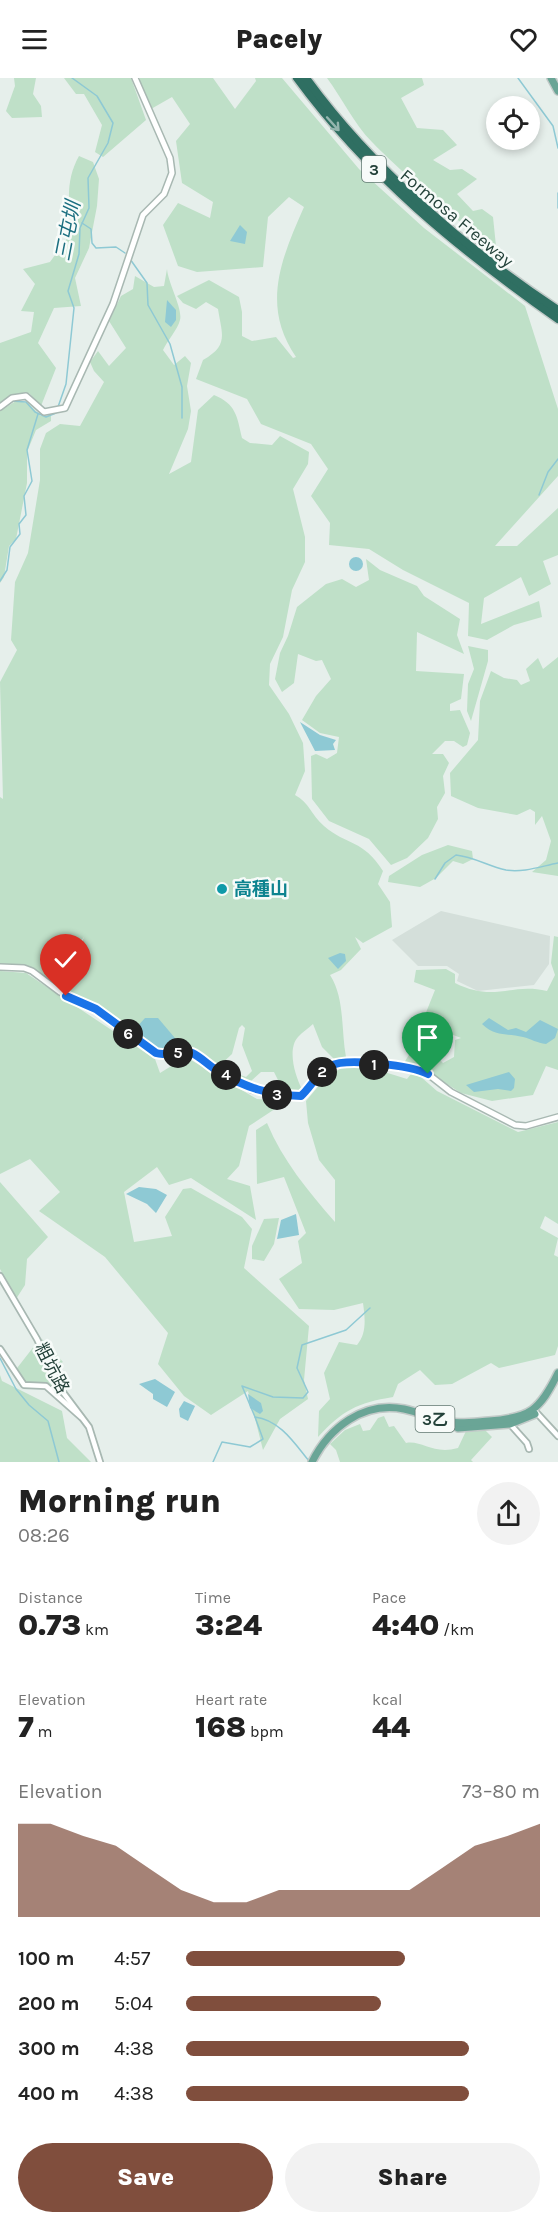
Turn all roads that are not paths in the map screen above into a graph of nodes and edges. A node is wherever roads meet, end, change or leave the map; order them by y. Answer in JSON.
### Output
{"nodes":[{"id":1,"x":135,"y":78,"type":"edge"},
{"id":2,"x":297,"y":78,"type":"edge"},
{"id":3,"x":306,"y":78,"type":"edge"},
{"id":4,"x":554,"y":78,"type":"edge"},
{"id":5,"x":558,"y":83,"type":"edge"},
{"id":6,"x":558,"y":91,"type":"edge"},
{"id":7,"x":466,"y":246,"type":"junction"},
{"id":8,"x":558,"y":310,"type":"edge"},
{"id":9,"x":558,"y":319,"type":"edge"},
{"id":10,"x":0,"y":407,"type":"edge"},
{"id":11,"x":0,"y":968,"type":"edge"},
{"id":12,"x":558,"y":1117,"type":"edge"},
{"id":13,"x":0,"y":1276,"type":"edge"},
{"id":14,"x":0,"y":1349,"type":"edge"},
{"id":15,"x":558,"y":1373,"type":"edge"},
{"id":16,"x":558,"y":1382,"type":"edge"},
{"id":17,"x":536,"y":1411,"type":"junction"},
{"id":18,"x":84,"y":1418,"type":"junction"},
{"id":19,"x":510,"y":1424,"type":"junction"},
{"id":20,"x":557,"y":1433,"type":"edge"},
{"id":21,"x":529,"y":1449,"type":"dead end"},
{"id":22,"x":100,"y":1462,"type":"edge"},
{"id":23,"x":312,"y":1462,"type":"edge"},
{"id":24,"x":317,"y":1462,"type":"edge"}],
"edges":[{"from":1,"to":10,"type":"street"},
{"from":2,"to":7,"type":"highway","name":"Formosa Freeway","number":"3","one_way":true},
{"from":3,"to":7,"type":"highway","name":"Formosa Freeway","number":"3"},
{"from":4,"to":5,"type":"main road"},
{"from":4,"to":6,"type":"main road"},
{"from":7,"to":8,"type":"highway","name":"Formosa Freeway","number":"3"},
{"from":7,"to":9,"type":"highway","name":"Formosa Freeway","number":"3"},
{"from":11,"to":12,"type":"street"},
{"from":13,"to":18,"type":"street","name":"粗坑路"},
{"from":14,"to":18,"type":"street"},
{"from":15,"to":17,"type":"main road"},
{"from":16,"to":17,"type":"main road"},
{"from":17,"to":19,"type":"main road","number":"3乙"},
{"from":17,"to":20,"type":"street"},
{"from":17,"to":23,"type":"main road","number":"3乙"},
{"from":18,"to":22,"type":"street","name":"粗坑路"},
{"from":19,"to":21,"type":"street"},
{"from":19,"to":24,"type":"main road","number":"3乙"}]}
